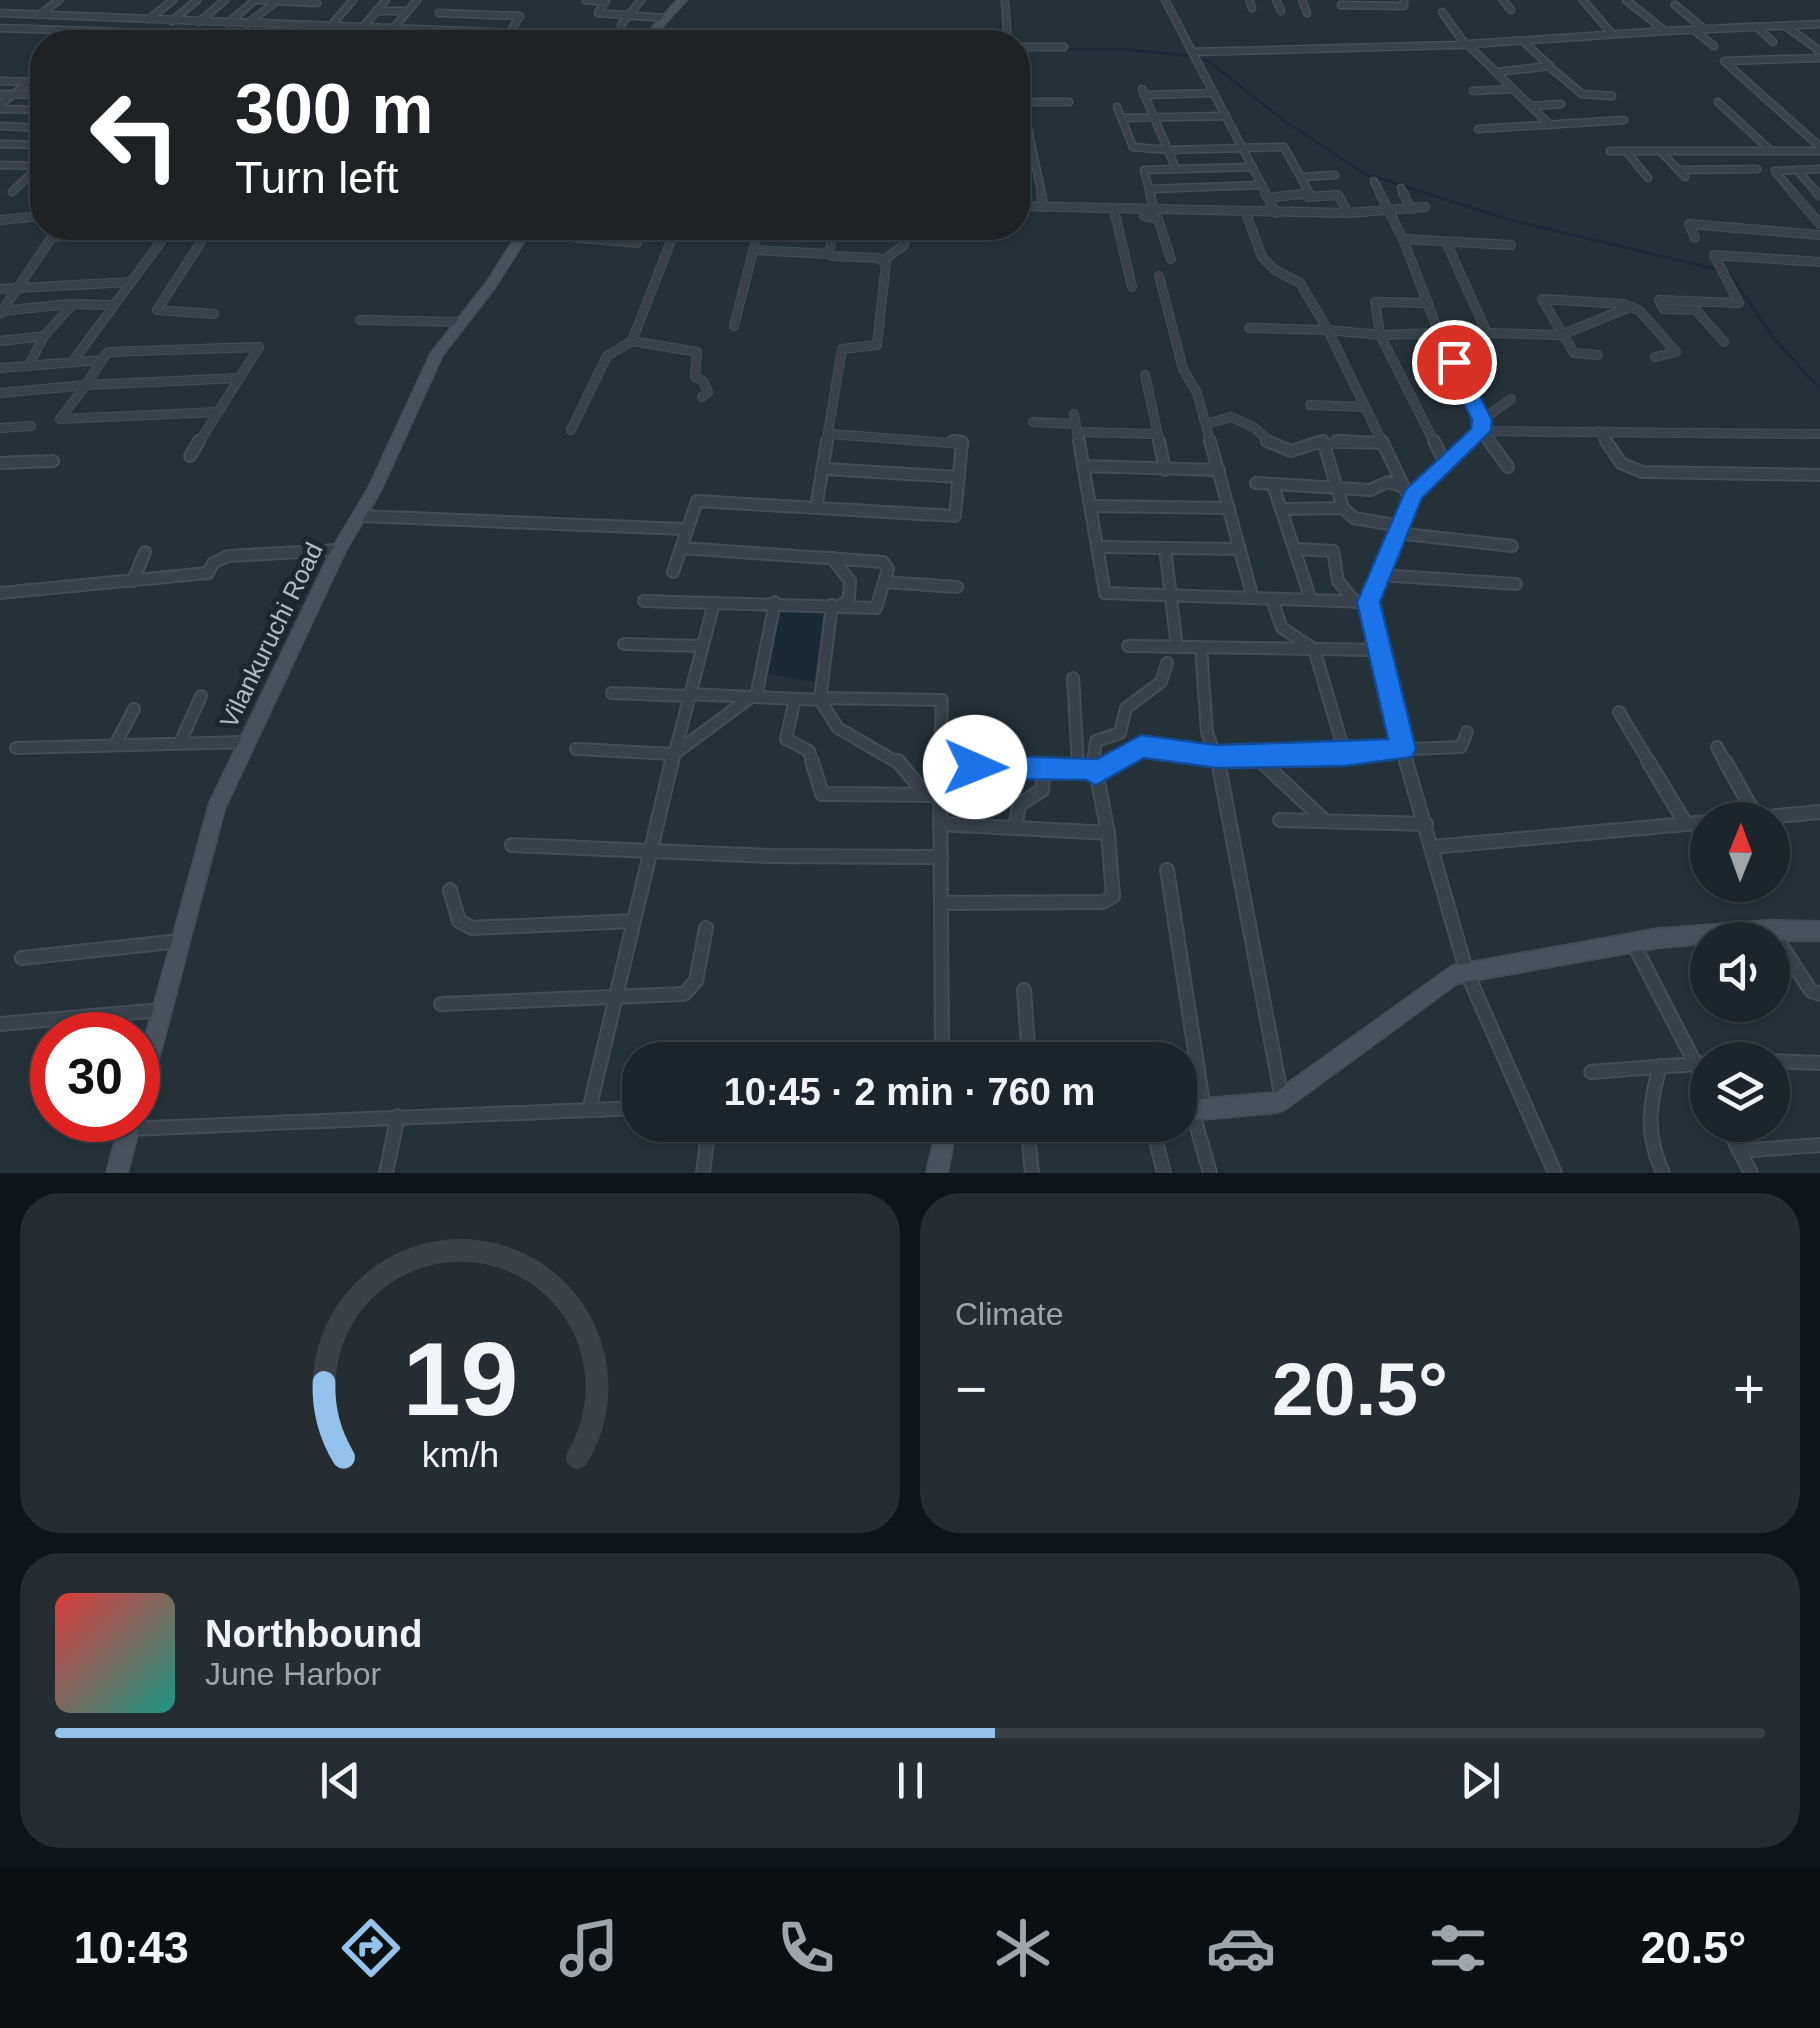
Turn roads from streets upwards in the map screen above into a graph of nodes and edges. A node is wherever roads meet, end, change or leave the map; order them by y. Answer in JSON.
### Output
{"nodes":[{"id":1,"x":60,"y":0,"type":"edge"},
{"id":2,"x":173,"y":0,"type":"edge"},
{"id":3,"x":197,"y":0,"type":"edge"},
{"id":4,"x":225,"y":0,"type":"edge"},
{"id":5,"x":353,"y":0,"type":"edge"},
{"id":6,"x":386,"y":0,"type":"edge"},
{"id":7,"x":417,"y":0,"type":"edge"},
{"id":8,"x":586,"y":0,"type":"edge"},
{"id":9,"x":682,"y":0,"type":"edge"},
{"id":10,"x":1005,"y":0,"type":"edge"},
{"id":11,"x":1165,"y":0,"type":"edge"},
{"id":12,"x":1249,"y":0,"type":"edge"},
{"id":13,"x":1276,"y":0,"type":"edge"},
{"id":14,"x":1302,"y":0,"type":"edge"},
{"id":15,"x":1351,"y":0,"type":"edge"},
{"id":16,"x":1404,"y":0,"type":"edge"},
{"id":17,"x":1503,"y":0,"type":"edge"},
{"id":18,"x":1582,"y":0,"type":"edge"},
{"id":19,"x":1626,"y":0,"type":"edge"},
{"id":20,"x":278,"y":1,"type":"edge"},
{"id":21,"x":606,"y":1,"type":"edge"},
{"id":22,"x":638,"y":3,"type":"edge"},
{"id":23,"x":317,"y":4,"type":"dead end"},
{"id":24,"x":1341,"y":5,"type":"dead end"},
{"id":25,"x":1367,"y":5,"type":"junction"},
{"id":26,"x":1675,"y":5,"type":"dead end"},
{"id":27,"x":650,"y":7,"type":"dead end"},
{"id":28,"x":1252,"y":8,"type":"dead end"},
{"id":29,"x":244,"y":9,"type":"junction"},
{"id":30,"x":265,"y":10,"type":"junction"},
{"id":31,"x":1511,"y":10,"type":"dead end"},
{"id":32,"x":376,"y":11,"type":"junction"},
{"id":33,"x":408,"y":11,"type":"junction"},
{"id":34,"x":1281,"y":11,"type":"dead end"},
{"id":35,"x":1442,"y":12,"type":"dead end"},
{"id":36,"x":0,"y":13,"type":"edge"},
{"id":37,"x":438,"y":13,"type":"dead end"},
{"id":38,"x":1307,"y":13,"type":"dead end"},
{"id":39,"x":466,"y":14,"type":"junction"},
{"id":40,"x":39,"y":15,"type":"junction"},
{"id":41,"x":628,"y":16,"type":"junction"},
{"id":42,"x":1812,"y":16,"type":"dead end"},
{"id":43,"x":664,"y":18,"type":"junction"},
{"id":44,"x":148,"y":20,"type":"junction"},
{"id":45,"x":172,"y":21,"type":"junction"},
{"id":46,"x":198,"y":22,"type":"junction"},
{"id":47,"x":1820,"y":23,"type":"edge"},
{"id":48,"x":227,"y":24,"type":"junction"},
{"id":49,"x":246,"y":24,"type":"junction"},
{"id":50,"x":458,"y":25,"type":"dead end"},
{"id":51,"x":622,"y":25,"type":"dead end"},
{"id":52,"x":1786,"y":26,"type":"junction"},
{"id":53,"x":1757,"y":27,"type":"junction"},
{"id":54,"x":0,"y":28,"type":"edge"},
{"id":55,"x":331,"y":28,"type":"junction"},
{"id":56,"x":16,"y":29,"type":"junction"},
{"id":57,"x":360,"y":29,"type":"junction"},
{"id":58,"x":1704,"y":29,"type":"junction"},
{"id":59,"x":41,"y":30,"type":"edge"},
{"id":60,"x":136,"y":30,"type":"edge"},
{"id":61,"x":392,"y":30,"type":"joint"},
{"id":62,"x":511,"y":30,"type":"edge"},
{"id":63,"x":654,"y":30,"type":"edge"},
{"id":64,"x":1007,"y":30,"type":"edge"},
{"id":65,"x":1694,"y":30,"type":"junction"},
{"id":66,"x":1665,"y":31,"type":"junction"},
{"id":67,"x":1612,"y":34,"type":"junction"},
{"id":68,"x":1523,"y":41,"type":"junction"},
{"id":69,"x":1773,"y":42,"type":"dead end"},
{"id":70,"x":1466,"y":44,"type":"junction"},
{"id":71,"x":1714,"y":46,"type":"dead end"},
{"id":72,"x":1030,"y":47,"type":"edge"},
{"id":73,"x":1064,"y":47,"type":"dead end"},
{"id":74,"x":1820,"y":54,"type":"edge"},
{"id":75,"x":1195,"y":56,"type":"junction"},
{"id":76,"x":1552,"y":68,"type":"junction"},
{"id":77,"x":1496,"y":72,"type":"junction"},
{"id":78,"x":0,"y":81,"type":"edge"},
{"id":79,"x":28,"y":82,"type":"joint"},
{"id":80,"x":1513,"y":89,"type":"junction"},
{"id":81,"x":1473,"y":91,"type":"dead end"},
{"id":82,"x":1214,"y":93,"type":"junction"},
{"id":83,"x":0,"y":94,"type":"edge"},
{"id":84,"x":13,"y":94,"type":"junction"},
{"id":85,"x":30,"y":95,"type":"edge"},
{"id":86,"x":1612,"y":96,"type":"dead end"},
{"id":87,"x":1069,"y":102,"type":"dead end"},
{"id":88,"x":1718,"y":102,"type":"dead end"},
{"id":89,"x":1561,"y":104,"type":"dead end"},
{"id":90,"x":1030,"y":106,"type":"edge"},
{"id":91,"x":1531,"y":106,"type":"junction"},
{"id":92,"x":0,"y":107,"type":"edge"},
{"id":93,"x":1117,"y":107,"type":"dead end"},
{"id":94,"x":30,"y":109,"type":"edge"},
{"id":95,"x":1226,"y":116,"type":"junction"},
{"id":96,"x":1123,"y":118,"type":"junction"},
{"id":97,"x":1153,"y":118,"type":"junction"},
{"id":98,"x":1624,"y":120,"type":"dead end"},
{"id":99,"x":1549,"y":124,"type":"junction"},
{"id":100,"x":0,"y":126,"type":"edge"},
{"id":101,"x":30,"y":127,"type":"edge"},
{"id":102,"x":1478,"y":129,"type":"dead end"},
{"id":103,"x":1030,"y":140,"type":"edge"},
{"id":104,"x":0,"y":144,"type":"edge"},
{"id":105,"x":24,"y":144,"type":"junction"},
{"id":106,"x":30,"y":144,"type":"edge"},
{"id":107,"x":1242,"y":148,"type":"junction"},
{"id":108,"x":1820,"y":149,"type":"edge"},
{"id":109,"x":1168,"y":150,"type":"junction"},
{"id":110,"x":1610,"y":150,"type":"dead end"},
{"id":111,"x":1626,"y":151,"type":"junction"},
{"id":112,"x":1660,"y":151,"type":"junction"},
{"id":113,"x":1771,"y":151,"type":"junction"},
{"id":114,"x":0,"y":166,"type":"edge"},
{"id":115,"x":30,"y":166,"type":"edge"},
{"id":116,"x":1252,"y":166,"type":"junction"},
{"id":117,"x":1176,"y":168,"type":"junction"},
{"id":118,"x":1758,"y":169,"type":"dead end"},
{"id":119,"x":1797,"y":170,"type":"junction"},
{"id":120,"x":1820,"y":170,"type":"edge"},
{"id":121,"x":1335,"y":175,"type":"dead end"},
{"id":122,"x":30,"y":176,"type":"edge"},
{"id":123,"x":1302,"y":177,"type":"junction"},
{"id":124,"x":1648,"y":178,"type":"dead end"},
{"id":125,"x":26,"y":179,"type":"junction"},
{"id":126,"x":30,"y":179,"type":"edge"},
{"id":127,"x":1374,"y":181,"type":"dead end"},
{"id":128,"x":1262,"y":185,"type":"junction"},
{"id":129,"x":1401,"y":188,"type":"dead end"},
{"id":130,"x":1148,"y":189,"type":"junction"},
{"id":131,"x":12,"y":192,"type":"dead end"},
{"id":132,"x":1308,"y":196,"type":"junction"},
{"id":133,"x":1820,"y":196,"type":"edge"},
{"id":134,"x":1268,"y":198,"type":"junction"},
{"id":135,"x":1030,"y":206,"type":"edge"},
{"id":136,"x":1044,"y":207,"type":"junction"},
{"id":137,"x":1425,"y":207,"type":"dead end"},
{"id":138,"x":1411,"y":209,"type":"junction"},
{"id":139,"x":1114,"y":210,"type":"junction"},
{"id":140,"x":1150,"y":210,"type":"junction"},
{"id":141,"x":1246,"y":212,"type":"junction"},
{"id":142,"x":1388,"y":212,"type":"junction"},
{"id":143,"x":1276,"y":213,"type":"junction"},
{"id":144,"x":1348,"y":213,"type":"junction"},
{"id":145,"x":30,"y":217,"type":"edge"},
{"id":146,"x":0,"y":220,"type":"edge"},
{"id":147,"x":1820,"y":224,"type":"edge"},
{"id":148,"x":1474,"y":235,"type":"dead end"},
{"id":149,"x":1820,"y":235,"type":"edge"},
{"id":150,"x":1695,"y":238,"type":"dead end"},
{"id":151,"x":1403,"y":239,"type":"junction"},
{"id":152,"x":50,"y":240,"type":"edge"},
{"id":153,"x":161,"y":240,"type":"edge"},
{"id":154,"x":202,"y":240,"type":"edge"},
{"id":155,"x":518,"y":240,"type":"edge"},
{"id":156,"x":611,"y":240,"type":"edge"},
{"id":157,"x":671,"y":240,"type":"edge"},
{"id":158,"x":756,"y":240,"type":"edge"},
{"id":159,"x":832,"y":240,"type":"edge"},
{"id":160,"x":905,"y":240,"type":"edge"},
{"id":161,"x":1446,"y":242,"type":"junction"},
{"id":162,"x":637,"y":243,"type":"dead end"},
{"id":163,"x":1481,"y":244,"type":"junction"},
{"id":164,"x":1511,"y":245,"type":"dead end"},
{"id":165,"x":754,"y":250,"type":"junction"},
{"id":166,"x":830,"y":254,"type":"junction"},
{"id":167,"x":884,"y":259,"type":"junction"},
{"id":168,"x":1171,"y":259,"type":"dead end"},
{"id":169,"x":1820,"y":262,"type":"edge"},
{"id":170,"x":1158,"y":276,"type":"dead end"},
{"id":171,"x":130,"y":282,"type":"junction"},
{"id":172,"x":1132,"y":287,"type":"dead end"},
{"id":173,"x":18,"y":288,"type":"junction"},
{"id":174,"x":0,"y":290,"type":"edge"},
{"id":175,"x":1428,"y":303,"type":"junction"},
{"id":176,"x":73,"y":304,"type":"junction"},
{"id":177,"x":114,"y":305,"type":"junction"},
{"id":178,"x":1631,"y":307,"type":"junction"},
{"id":179,"x":1,"y":313,"type":"edge"},
{"id":180,"x":214,"y":314,"type":"dead end"},
{"id":181,"x":360,"y":320,"type":"dead end"},
{"id":182,"x":462,"y":322,"type":"junction"},
{"id":183,"x":734,"y":326,"type":"dead end"},
{"id":184,"x":1250,"y":328,"type":"dead end"},
{"id":185,"x":1328,"y":330,"type":"junction"},
{"id":186,"x":1440,"y":333,"type":"junction"},
{"id":187,"x":1487,"y":334,"type":"junction"},
{"id":188,"x":1380,"y":335,"type":"junction"},
{"id":189,"x":1561,"y":335,"type":"junction"},
{"id":190,"x":44,"y":336,"type":"junction"},
{"id":191,"x":0,"y":341,"type":"edge"},
{"id":192,"x":632,"y":341,"type":"junction"},
{"id":193,"x":1724,"y":342,"type":"dead end"},
{"id":194,"x":1598,"y":355,"type":"dead end"},
{"id":195,"x":1655,"y":357,"type":"dead end"},
{"id":196,"x":102,"y":360,"type":"junction"},
{"id":197,"x":73,"y":361,"type":"junction"},
{"id":198,"x":29,"y":365,"type":"junction"},
{"id":199,"x":0,"y":368,"type":"edge"},
{"id":200,"x":1145,"y":375,"type":"dead end"},
{"id":201,"x":240,"y":378,"type":"junction"},
{"id":202,"x":86,"y":385,"type":"junction"},
{"id":203,"x":0,"y":393,"type":"edge"},
{"id":204,"x":702,"y":397,"type":"dead end"},
{"id":205,"x":1510,"y":398,"type":"dead end"},
{"id":206,"x":1310,"y":405,"type":"dead end"},
{"id":207,"x":1365,"y":407,"type":"junction"},
{"id":208,"x":218,"y":412,"type":"junction"},
{"id":209,"x":1032,"y":422,"type":"dead end"},
{"id":210,"x":1075,"y":423,"type":"junction"},
{"id":211,"x":1206,"y":424,"type":"junction"},
{"id":212,"x":31,"y":426,"type":"dead end"},
{"id":213,"x":1482,"y":426,"type":"junction"},
{"id":214,"x":0,"y":428,"type":"edge"},
{"id":215,"x":571,"y":430,"type":"dead end"},
{"id":216,"x":1600,"y":431,"type":"junction"},
{"id":217,"x":831,"y":434,"type":"junction"},
{"id":218,"x":1158,"y":434,"type":"junction"},
{"id":219,"x":1820,"y":434,"type":"edge"},
{"id":220,"x":1324,"y":441,"type":"junction"},
{"id":221,"x":1382,"y":443,"type":"junction"},
{"id":222,"x":190,"y":456,"type":"dead end"},
{"id":223,"x":53,"y":460,"type":"dead end"},
{"id":224,"x":0,"y":463,"type":"edge"},
{"id":225,"x":1446,"y":465,"type":"junction"},
{"id":226,"x":1083,"y":466,"type":"junction"},
{"id":227,"x":1508,"y":467,"type":"dead end"},
{"id":228,"x":825,"y":469,"type":"junction"},
{"id":229,"x":1165,"y":470,"type":"junction"},
{"id":230,"x":1219,"y":470,"type":"junction"},
{"id":231,"x":1820,"y":475,"type":"edge"},
{"id":232,"x":959,"y":477,"type":"junction"},
{"id":233,"x":1256,"y":484,"type":"dead end"},
{"id":234,"x":1273,"y":485,"type":"junction"},
{"id":235,"x":1404,"y":487,"type":"junction"},
{"id":236,"x":1337,"y":488,"type":"junction"},
{"id":237,"x":1410,"y":500,"type":"junction"},
{"id":238,"x":1092,"y":506,"type":"junction"},
{"id":239,"x":816,"y":508,"type":"junction"},
{"id":240,"x":1229,"y":508,"type":"junction"},
{"id":241,"x":1344,"y":508,"type":"junction"},
{"id":242,"x":1281,"y":509,"type":"junction"},
{"id":243,"x":361,"y":516,"type":"junction"},
{"id":244,"x":685,"y":529,"type":"junction"},
{"id":245,"x":1398,"y":530,"type":"junction"},
{"id":246,"x":1512,"y":546,"type":"dead end"},
{"id":247,"x":1098,"y":547,"type":"junction"},
{"id":248,"x":682,"y":548,"type":"junction"},
{"id":249,"x":1165,"y":548,"type":"junction"},
{"id":250,"x":1240,"y":549,"type":"junction"},
{"id":251,"x":1294,"y":549,"type":"junction"},
{"id":252,"x":338,"y":550,"type":"junction"},
{"id":253,"x":146,"y":552,"type":"dead end"},
{"id":254,"x":831,"y":557,"type":"junction"},
{"id":255,"x":673,"y":572,"type":"dead end"},
{"id":256,"x":1380,"y":574,"type":"junction"},
{"id":257,"x":133,"y":581,"type":"junction"},
{"id":258,"x":885,"y":582,"type":"junction"},
{"id":259,"x":1516,"y":584,"type":"dead end"},
{"id":260,"x":957,"y":587,"type":"dead end"},
{"id":261,"x":0,"y":594,"type":"edge"},
{"id":262,"x":1173,"y":594,"type":"junction"},
{"id":263,"x":1253,"y":598,"type":"junction"},
{"id":264,"x":1272,"y":600,"type":"junction"},
{"id":265,"x":1311,"y":600,"type":"junction"},
{"id":266,"x":644,"y":601,"type":"dead end"},
{"id":267,"x":714,"y":602,"type":"junction"},
{"id":268,"x":775,"y":602,"type":"junction"},
{"id":269,"x":1355,"y":602,"type":"junction"},
{"id":270,"x":1368,"y":602,"type":"junction"},
{"id":271,"x":836,"y":606,"type":"junction"},
{"id":272,"x":624,"y":644,"type":"dead end"},
{"id":273,"x":700,"y":646,"type":"junction"},
{"id":274,"x":1128,"y":646,"type":"dead end"},
{"id":275,"x":1176,"y":647,"type":"junction"},
{"id":276,"x":1201,"y":648,"type":"junction"},
{"id":277,"x":1314,"y":649,"type":"junction"},
{"id":278,"x":1380,"y":650,"type":"junction"},
{"id":279,"x":1166,"y":663,"type":"dead end"},
{"id":280,"x":1074,"y":678,"type":"dead end"},
{"id":281,"x":612,"y":693,"type":"dead end"},
{"id":282,"x":688,"y":695,"type":"junction"},
{"id":283,"x":201,"y":696,"type":"dead end"},
{"id":284,"x":753,"y":697,"type":"junction"},
{"id":285,"x":795,"y":699,"type":"junction"},
{"id":286,"x":820,"y":699,"type":"junction"},
{"id":287,"x":134,"y":709,"type":"dead end"},
{"id":288,"x":1619,"y":712,"type":"dead end"},
{"id":289,"x":1467,"y":732,"type":"dead end"},
{"id":290,"x":1120,"y":733,"type":"junction"},
{"id":291,"x":247,"y":742,"type":"junction"},
{"id":292,"x":180,"y":744,"type":"junction"},
{"id":293,"x":115,"y":745,"type":"junction"},
{"id":294,"x":1717,"y":747,"type":"dead end"},
{"id":295,"x":16,"y":748,"type":"dead end"},
{"id":296,"x":576,"y":749,"type":"dead end"},
{"id":297,"x":1403,"y":749,"type":"junction"},
{"id":298,"x":1130,"y":752,"type":"junction"},
{"id":299,"x":674,"y":754,"type":"junction"},
{"id":300,"x":1345,"y":754,"type":"junction"},
{"id":301,"x":1217,"y":756,"type":"junction"},
{"id":302,"x":1254,"y":756,"type":"junction"},
{"id":303,"x":941,"y":767,"type":"junction"},
{"id":304,"x":1044,"y":768,"type":"junction"},
{"id":305,"x":1089,"y":770,"type":"junction"},
{"id":306,"x":932,"y":794,"type":"junction"},
{"id":307,"x":1748,"y":802,"type":"edge"},
{"id":308,"x":1820,"y":812,"type":"edge"},
{"id":309,"x":1790,"y":815,"type":"edge"},
{"id":310,"x":1280,"y":820,"type":"dead end"},
{"id":311,"x":1325,"y":821,"type":"junction"},
{"id":312,"x":940,"y":824,"type":"junction"},
{"id":313,"x":1426,"y":824,"type":"junction"},
{"id":314,"x":1686,"y":824,"type":"junction"},
{"id":315,"x":1690,"y":824,"type":"edge"},
{"id":316,"x":1014,"y":828,"type":"junction"},
{"id":317,"x":1108,"y":832,"type":"junction"},
{"id":318,"x":512,"y":844,"type":"dead end"},
{"id":319,"x":1432,"y":847,"type":"junction"},
{"id":320,"x":651,"y":850,"type":"junction"},
{"id":321,"x":940,"y":857,"type":"junction"},
{"id":322,"x":1167,"y":870,"type":"dead end"},
{"id":323,"x":450,"y":890,"type":"dead end"},
{"id":324,"x":940,"y":903,"type":"junction"},
{"id":325,"x":634,"y":922,"type":"junction"},
{"id":326,"x":706,"y":928,"type":"dead end"},
{"id":327,"x":1790,"y":930,"type":"edge"},
{"id":328,"x":1820,"y":931,"type":"edge"},
{"id":329,"x":1690,"y":938,"type":"edge"},
{"id":330,"x":180,"y":941,"type":"junction"},
{"id":331,"x":1633,"y":943,"type":"junction"},
{"id":332,"x":22,"y":958,"type":"dead end"},
{"id":333,"x":1790,"y":958,"type":"edge"},
{"id":334,"x":1466,"y":972,"type":"junction"},
{"id":335,"x":1024,"y":990,"type":"dead end"},
{"id":336,"x":1820,"y":994,"type":"edge"},
{"id":337,"x":616,"y":996,"type":"junction"},
{"id":338,"x":440,"y":1004,"type":"dead end"},
{"id":339,"x":161,"y":1010,"type":"junction"},
{"id":340,"x":160,"y":1014,"type":"edge"},
{"id":341,"x":0,"y":1024,"type":"edge"},
{"id":342,"x":942,"y":1042,"type":"edge"},
{"id":343,"x":1028,"y":1042,"type":"edge"},
{"id":344,"x":1185,"y":1042,"type":"edge"},
{"id":345,"x":1690,"y":1044,"type":"edge"},
{"id":346,"x":1790,"y":1062,"type":"edge"},
{"id":347,"x":1820,"y":1063,"type":"edge"},
{"id":348,"x":1690,"y":1064,"type":"edge"},
{"id":349,"x":1660,"y":1066,"type":"junction"},
{"id":350,"x":1591,"y":1072,"type":"dead end"},
{"id":351,"x":1282,"y":1100,"type":"junction"},
{"id":352,"x":622,"y":1109,"type":"edge"},
{"id":353,"x":1197,"y":1109,"type":"edge"},
{"id":354,"x":589,"y":1110,"type":"junction"},
{"id":355,"x":398,"y":1116,"type":"junction"},
{"id":356,"x":160,"y":1124,"type":"edge"},
{"id":357,"x":1197,"y":1128,"type":"edge"},
{"id":358,"x":125,"y":1142,"type":"edge"},
{"id":359,"x":707,"y":1142,"type":"edge"},
{"id":360,"x":944,"y":1142,"type":"edge"},
{"id":361,"x":1029,"y":1142,"type":"edge"},
{"id":362,"x":1156,"y":1142,"type":"edge"},
{"id":363,"x":1735,"y":1142,"type":"edge"},
{"id":364,"x":1820,"y":1145,"type":"edge"},
{"id":365,"x":1740,"y":1151,"type":"junction"},
{"id":366,"x":117,"y":1173,"type":"edge"},
{"id":367,"x":386,"y":1173,"type":"edge"},
{"id":368,"x":703,"y":1173,"type":"edge"},
{"id":369,"x":938,"y":1173,"type":"edge"},
{"id":370,"x":1032,"y":1173,"type":"edge"},
{"id":371,"x":1164,"y":1173,"type":"edge"},
{"id":372,"x":1210,"y":1173,"type":"edge"},
{"id":373,"x":1555,"y":1173,"type":"edge"},
{"id":374,"x":1662,"y":1173,"type":"edge"},
{"id":375,"x":1751,"y":1173,"type":"edge"}],
"edges":[{"from":1,"to":40,"type":"street"},
{"from":2,"to":44,"type":"street"},
{"from":3,"to":45,"type":"street"},
{"from":4,"to":46,"type":"street"},
{"from":5,"to":55,"type":"street"},
{"from":6,"to":32,"type":"street"},
{"from":7,"to":33,"type":"street"},
{"from":8,"to":21,"type":"street"},
{"from":9,"to":43,"type":"street"},
{"from":10,"to":64,"type":"street"},
{"from":11,"to":75,"type":"street"},
{"from":12,"to":28,"type":"street"},
{"from":13,"to":34,"type":"street"},
{"from":14,"to":38,"type":"street"},
{"from":15,"to":25,"type":"street"},
{"from":16,"to":25,"type":"street"},
{"from":17,"to":31,"type":"street"},
{"from":18,"to":67,"type":"street"},
{"from":19,"to":66,"type":"street"},
{"from":20,"to":23,"type":"street"},
{"from":20,"to":29,"type":"street"},
{"from":20,"to":30,"type":"street"},
{"from":21,"to":41,"type":"street"},
{"from":22,"to":27,"type":"street"},
{"from":22,"to":41,"type":"street"},
{"from":24,"to":25,"type":"street"},
{"from":26,"to":58,"type":"street"},
{"from":29,"to":30,"type":"street"},
{"from":29,"to":48,"type":"street"},
{"from":30,"to":49,"type":"street"},
{"from":32,"to":33,"type":"street"},
{"from":32,"to":57,"type":"street"},
{"from":33,"to":61,"type":"street"},
{"from":35,"to":70,"type":"street"},
{"from":36,"to":40,"type":"street"},
{"from":37,"to":39,"type":"street"},
{"from":39,"to":50,"type":"street"},
{"from":39,"to":62,"type":"street"},
{"from":40,"to":44,"type":"street"},
{"from":40,"to":56,"type":"street"},
{"from":41,"to":43,"type":"street"},
{"from":41,"to":51,"type":"street"},
{"from":42,"to":47,"type":"street"},
{"from":43,"to":63,"type":"street"},
{"from":44,"to":45,"type":"street"},
{"from":44,"to":60,"type":"street"},
{"from":45,"to":46,"type":"street"},
{"from":46,"to":48,"type":"street"},
{"from":47,"to":52,"type":"street"},
{"from":48,"to":49,"type":"street"},
{"from":49,"to":55,"type":"street"},
{"from":52,"to":53,"type":"street"},
{"from":52,"to":74,"type":"street"},
{"from":53,"to":58,"type":"street"},
{"from":53,"to":69,"type":"street"},
{"from":54,"to":56,"type":"street"},
{"from":55,"to":57,"type":"street"},
{"from":56,"to":59,"type":"street"},
{"from":57,"to":61,"type":"street"},
{"from":58,"to":65,"type":"street"},
{"from":65,"to":66,"type":"street"},
{"from":65,"to":71,"type":"street"},
{"from":66,"to":67,"type":"street"},
{"from":67,"to":68,"type":"street"},
{"from":68,"to":70,"type":"street"},
{"from":68,"to":76,"type":"street"},
{"from":70,"to":75,"type":"street"},
{"from":70,"to":77,"type":"street"},
{"from":72,"to":73,"type":"street"},
{"from":74,"to":108,"type":"street"},
{"from":75,"to":82,"type":"street"},
{"from":76,"to":77,"type":"street"},
{"from":76,"to":86,"type":"street"},
{"from":77,"to":80,"type":"street"},
{"from":78,"to":79,"type":"street"},
{"from":79,"to":84,"type":"street"},
{"from":80,"to":81,"type":"street"},
{"from":80,"to":91,"type":"street"},
{"from":82,"to":95,"type":"street"},
{"from":82,"to":97,"type":"street"},
{"from":83,"to":84,"type":"street"},
{"from":84,"to":85,"type":"street"},
{"from":84,"to":92,"type":"street"},
{"from":87,"to":90,"type":"street"},
{"from":88,"to":113,"type":"street"},
{"from":89,"to":91,"type":"street"},
{"from":91,"to":99,"type":"street"},
{"from":92,"to":94,"type":"street"},
{"from":93,"to":96,"type":"street"},
{"from":95,"to":97,"type":"street"},
{"from":95,"to":107,"type":"street"},
{"from":96,"to":97,"type":"street"},
{"from":96,"to":109,"type":"street"},
{"from":97,"to":109,"type":"street"},
{"from":98,"to":99,"type":"street"},
{"from":99,"to":102,"type":"street"},
{"from":100,"to":101,"type":"street"},
{"from":103,"to":136,"type":"street"},
{"from":104,"to":105,"type":"street"},
{"from":105,"to":106,"type":"street"},
{"from":105,"to":114,"type":"street"},
{"from":107,"to":109,"type":"street"},
{"from":107,"to":116,"type":"street"},
{"from":107,"to":123,"type":"street"},
{"from":108,"to":113,"type":"street"},
{"from":109,"to":117,"type":"street"},
{"from":110,"to":111,"type":"street"},
{"from":111,"to":112,"type":"street"},
{"from":111,"to":124,"type":"street"},
{"from":112,"to":113,"type":"street"},
{"from":112,"to":118,"type":"street"},
{"from":114,"to":115,"type":"street"},
{"from":116,"to":117,"type":"street"},
{"from":116,"to":128,"type":"street"},
{"from":117,"to":130,"type":"street"},
{"from":119,"to":120,"type":"street"},
{"from":119,"to":133,"type":"street"},
{"from":119,"to":147,"type":"street"},
{"from":121,"to":123,"type":"street"},
{"from":122,"to":125,"type":"street"},
{"from":123,"to":132,"type":"street"},
{"from":125,"to":126,"type":"street"},
{"from":125,"to":131,"type":"street"},
{"from":127,"to":142,"type":"street"},
{"from":128,"to":130,"type":"street"},
{"from":128,"to":134,"type":"street"},
{"from":129,"to":138,"type":"street"},
{"from":130,"to":140,"type":"street"},
{"from":132,"to":134,"type":"street"},
{"from":132,"to":144,"type":"street"},
{"from":134,"to":143,"type":"street"},
{"from":135,"to":136,"type":"street"},
{"from":136,"to":139,"type":"street"},
{"from":137,"to":138,"type":"street"},
{"from":138,"to":142,"type":"street"},
{"from":139,"to":140,"type":"street"},
{"from":139,"to":172,"type":"street"},
{"from":140,"to":141,"type":"street"},
{"from":140,"to":168,"type":"street"},
{"from":141,"to":143,"type":"street"},
{"from":141,"to":185,"type":"street"},
{"from":142,"to":144,"type":"street"},
{"from":142,"to":151,"type":"street"},
{"from":143,"to":144,"type":"street"},
{"from":145,"to":146,"type":"street"},
{"from":148,"to":163,"type":"street"},
{"from":149,"to":150,"type":"street"},
{"from":151,"to":161,"type":"street"},
{"from":151,"to":175,"type":"street"},
{"from":152,"to":173,"type":"street"},
{"from":153,"to":171,"type":"street"},
{"from":154,"to":180,"type":"street"},
{"from":155,"to":182,"type":"street","name":"Vilankuruchi Road"},
{"from":156,"to":162,"type":"street"},
{"from":157,"to":192,"type":"street"},
{"from":158,"to":165,"type":"street"},
{"from":159,"to":166,"type":"street"},
{"from":160,"to":167,"type":"street"},
{"from":161,"to":163,"type":"street"},
{"from":161,"to":187,"type":"street"},
{"from":163,"to":164,"type":"street"},
{"from":165,"to":166,"type":"street"},
{"from":165,"to":183,"type":"street"},
{"from":166,"to":167,"type":"street"},
{"from":167,"to":217,"type":"street"},
{"from":169,"to":193,"type":"street"},
{"from":170,"to":211,"type":"street"},
{"from":171,"to":173,"type":"street"},
{"from":171,"to":177,"type":"street"},
{"from":173,"to":174,"type":"street"},
{"from":173,"to":179,"type":"street"},
{"from":175,"to":186,"type":"street"},
{"from":175,"to":188,"type":"street"},
{"from":176,"to":177,"type":"street"},
{"from":176,"to":179,"type":"street"},
{"from":176,"to":190,"type":"street"},
{"from":177,"to":197,"type":"street"},
{"from":178,"to":189,"type":"street"},
{"from":178,"to":189,"type":"street"},
{"from":178,"to":195,"type":"street"},
{"from":181,"to":182,"type":"street"},
{"from":182,"to":243,"type":"street","name":"Vilankuruchi Road"},
{"from":184,"to":185,"type":"street"},
{"from":185,"to":188,"type":"street"},
{"from":185,"to":207,"type":"street"},
{"from":186,"to":187,"type":"street"},
{"from":186,"to":188,"type":"street"},
{"from":186,"to":213,"type":"street"},
{"from":187,"to":189,"type":"street"},
{"from":188,"to":225,"type":"street"},
{"from":189,"to":194,"type":"street"},
{"from":190,"to":191,"type":"street"},
{"from":190,"to":198,"type":"street"},
{"from":192,"to":204,"type":"street"},
{"from":192,"to":215,"type":"street"},
{"from":196,"to":197,"type":"street"},
{"from":196,"to":201,"type":"street"},
{"from":196,"to":202,"type":"street"},
{"from":197,"to":198,"type":"street"},
{"from":198,"to":199,"type":"street"},
{"from":200,"to":218,"type":"street"},
{"from":201,"to":202,"type":"street"},
{"from":201,"to":208,"type":"street"},
{"from":202,"to":203,"type":"street"},
{"from":202,"to":208,"type":"street"},
{"from":205,"to":213,"type":"street"},
{"from":206,"to":207,"type":"street"},
{"from":207,"to":221,"type":"street"},
{"from":208,"to":222,"type":"street"},
{"from":209,"to":210,"type":"street"},
{"from":210,"to":218,"type":"street"},
{"from":210,"to":226,"type":"street"},
{"from":211,"to":220,"type":"street"},
{"from":211,"to":230,"type":"street"},
{"from":212,"to":214,"type":"street"},
{"from":213,"to":216,"type":"street"},
{"from":213,"to":225,"type":"street"},
{"from":213,"to":227,"type":"street"},
{"from":216,"to":219,"type":"street"},
{"from":216,"to":231,"type":"street"},
{"from":217,"to":228,"type":"street"},
{"from":217,"to":232,"type":"street"},
{"from":218,"to":229,"type":"street"},
{"from":220,"to":221,"type":"street"},
{"from":220,"to":236,"type":"street"},
{"from":221,"to":235,"type":"street"},
{"from":223,"to":224,"type":"street"},
{"from":225,"to":237,"type":"street"},
{"from":226,"to":229,"type":"street"},
{"from":226,"to":238,"type":"street"},
{"from":228,"to":232,"type":"street"},
{"from":228,"to":239,"type":"street"},
{"from":229,"to":230,"type":"street"},
{"from":230,"to":240,"type":"street"},
{"from":232,"to":239,"type":"street"},
{"from":233,"to":234,"type":"street"},
{"from":234,"to":236,"type":"street"},
{"from":234,"to":242,"type":"street"},
{"from":235,"to":236,"type":"street"},
{"from":235,"to":237,"type":"street"},
{"from":236,"to":241,"type":"street"},
{"from":237,"to":245,"type":"street"},
{"from":238,"to":240,"type":"street"},
{"from":238,"to":247,"type":"street"},
{"from":239,"to":244,"type":"street"},
{"from":240,"to":250,"type":"street"},
{"from":241,"to":242,"type":"street"},
{"from":241,"to":245,"type":"street"},
{"from":242,"to":251,"type":"street"},
{"from":243,"to":244,"type":"street"},
{"from":243,"to":252,"type":"street","name":"Vilankuruchi Road"},
{"from":244,"to":248,"type":"street"},
{"from":245,"to":246,"type":"street"},
{"from":245,"to":256,"type":"street"},
{"from":247,"to":249,"type":"street"},
{"from":247,"to":262,"type":"street"},
{"from":248,"to":254,"type":"street"},
{"from":248,"to":255,"type":"street"},
{"from":249,"to":250,"type":"street"},
{"from":249,"to":262,"type":"street"},
{"from":250,"to":263,"type":"street"},
{"from":251,"to":265,"type":"street"},
{"from":251,"to":269,"type":"street"},
{"from":252,"to":257,"type":"street"},
{"from":252,"to":291,"type":"street","name":"Vilankuruchi Road"},
{"from":253,"to":257,"type":"street"},
{"from":254,"to":258,"type":"street"},
{"from":254,"to":271,"type":"street"},
{"from":256,"to":259,"type":"street"},
{"from":256,"to":270,"type":"street"},
{"from":257,"to":261,"type":"street"},
{"from":258,"to":260,"type":"street"},
{"from":258,"to":271,"type":"street"},
{"from":262,"to":263,"type":"street"},
{"from":262,"to":275,"type":"street"},
{"from":263,"to":264,"type":"street"},
{"from":264,"to":265,"type":"street"},
{"from":264,"to":277,"type":"street"},
{"from":265,"to":269,"type":"street"},
{"from":266,"to":267,"type":"street"},
{"from":267,"to":268,"type":"street"},
{"from":267,"to":273,"type":"street"},
{"from":268,"to":271,"type":"street"},
{"from":268,"to":284,"type":"street"},
{"from":269,"to":270,"type":"street"},
{"from":270,"to":278,"type":"street"},
{"from":271,"to":286,"type":"street"},
{"from":272,"to":273,"type":"street"},
{"from":273,"to":282,"type":"street"},
{"from":274,"to":275,"type":"street"},
{"from":275,"to":276,"type":"street"},
{"from":276,"to":277,"type":"street"},
{"from":276,"to":301,"type":"street"},
{"from":277,"to":278,"type":"street"},
{"from":277,"to":300,"type":"street"},
{"from":278,"to":297,"type":"street"},
{"from":279,"to":290,"type":"street"},
{"from":280,"to":305,"type":"street"},
{"from":281,"to":282,"type":"street"},
{"from":282,"to":284,"type":"street"},
{"from":282,"to":299,"type":"street"},
{"from":283,"to":292,"type":"street"},
{"from":284,"to":285,"type":"street"},
{"from":284,"to":299,"type":"street"},
{"from":285,"to":286,"type":"street"},
{"from":285,"to":306,"type":"street"},
{"from":286,"to":303,"type":"street"},
{"from":286,"to":306,"type":"street"},
{"from":287,"to":293,"type":"street"},
{"from":288,"to":314,"type":"street"},
{"from":289,"to":297,"type":"street"},
{"from":290,"to":298,"type":"street"},
{"from":290,"to":305,"type":"street"},
{"from":291,"to":292,"type":"street"},
{"from":291,"to":330,"type":"street","name":"Vilankuruchi Road"},
{"from":292,"to":293,"type":"street"},
{"from":293,"to":295,"type":"street"},
{"from":294,"to":307,"type":"street"},
{"from":296,"to":299,"type":"street"},
{"from":297,"to":300,"type":"street"},
{"from":297,"to":313,"type":"street"},
{"from":298,"to":301,"type":"street"},
{"from":298,"to":305,"type":"street"},
{"from":299,"to":320,"type":"street"},
{"from":300,"to":302,"type":"street"},
{"from":301,"to":302,"type":"street"},
{"from":301,"to":351,"type":"street"},
{"from":302,"to":311,"type":"street"},
{"from":303,"to":304,"type":"street"},
{"from":303,"to":306,"type":"street"},
{"from":304,"to":305,"type":"street"},
{"from":304,"to":316,"type":"street"},
{"from":305,"to":317,"type":"street"},
{"from":306,"to":312,"type":"street"},
{"from":308,"to":309,"type":"street"},
{"from":310,"to":311,"type":"street"},
{"from":311,"to":313,"type":"street"},
{"from":312,"to":316,"type":"street"},
{"from":312,"to":321,"type":"street"},
{"from":313,"to":319,"type":"street"},
{"from":314,"to":315,"type":"street"},
{"from":314,"to":319,"type":"street"},
{"from":316,"to":317,"type":"street"},
{"from":317,"to":324,"type":"street"},
{"from":318,"to":320,"type":"street"},
{"from":319,"to":334,"type":"street"},
{"from":320,"to":321,"type":"street"},
{"from":320,"to":325,"type":"street"},
{"from":321,"to":324,"type":"street"},
{"from":322,"to":344,"type":"street"},
{"from":323,"to":325,"type":"street"},
{"from":324,"to":342,"type":"street"},
{"from":325,"to":337,"type":"street"},
{"from":326,"to":337,"type":"street"},
{"from":327,"to":328,"type":"street"},
{"from":329,"to":331,"type":"street"},
{"from":330,"to":332,"type":"street"},
{"from":330,"to":339,"type":"street","name":"Vilankuruchi Road"},
{"from":331,"to":334,"type":"street"},
{"from":331,"to":345,"type":"street"},
{"from":333,"to":336,"type":"street"},
{"from":334,"to":351,"type":"street"},
{"from":334,"to":373,"type":"street"},
{"from":335,"to":343,"type":"street"},
{"from":337,"to":338,"type":"street"},
{"from":337,"to":354,"type":"street"},
{"from":339,"to":340,"type":"street","name":"Vilankuruchi Road"},
{"from":339,"to":341,"type":"street"},
{"from":346,"to":347,"type":"street"},
{"from":348,"to":349,"type":"street"},
{"from":349,"to":350,"type":"street"},
{"from":349,"to":374,"type":"street"},
{"from":351,"to":353,"type":"street"},
{"from":352,"to":354,"type":"street"},
{"from":354,"to":355,"type":"street"},
{"from":355,"to":356,"type":"street"},
{"from":355,"to":367,"type":"street"},
{"from":357,"to":372,"type":"street"},
{"from":358,"to":366,"type":"street"},
{"from":359,"to":368,"type":"street"},
{"from":360,"to":369,"type":"street"},
{"from":361,"to":370,"type":"street"},
{"from":362,"to":371,"type":"street"},
{"from":363,"to":365,"type":"street"},
{"from":364,"to":365,"type":"street"},
{"from":365,"to":375,"type":"street"}]}
